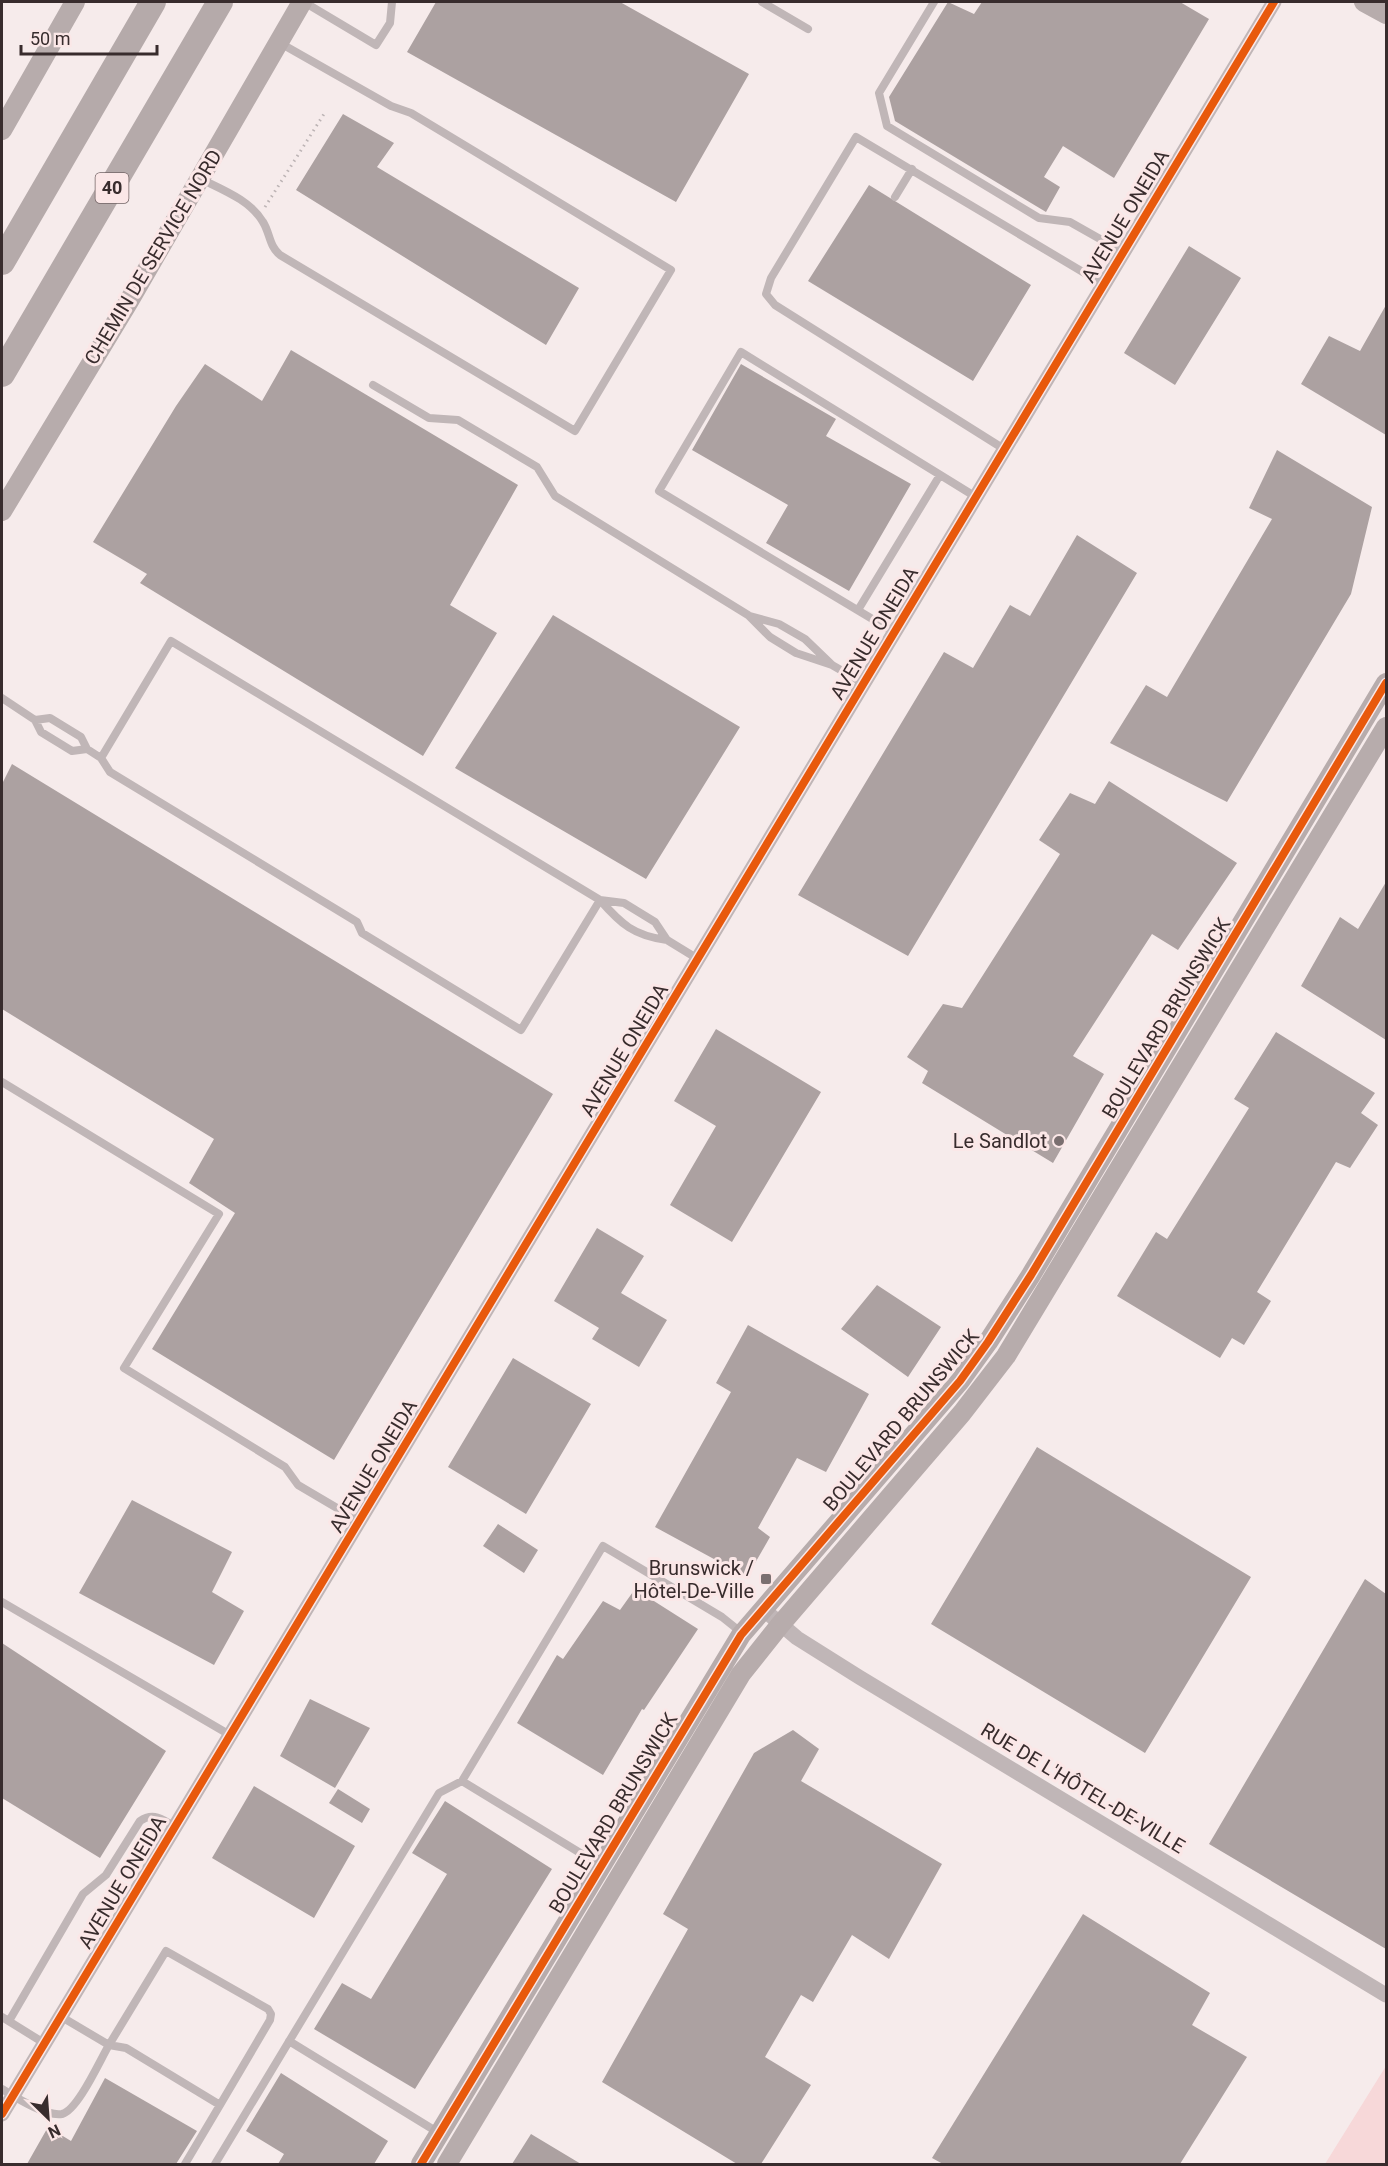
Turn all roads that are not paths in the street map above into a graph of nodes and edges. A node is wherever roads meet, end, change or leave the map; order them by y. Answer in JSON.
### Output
{"nodes":[{"id":1,"x":75,"y":2,"type":"edge"},
{"id":2,"x":153,"y":2,"type":"edge"},
{"id":3,"x":220,"y":2,"type":"edge"},
{"id":4,"x":303,"y":2,"type":"edge"},
{"id":5,"x":392,"y":2,"type":"edge"},
{"id":6,"x":762,"y":2,"type":"edge"},
{"id":7,"x":934,"y":2,"type":"edge"},
{"id":8,"x":1274,"y":2,"type":"edge"},
{"id":9,"x":1364,"y":2,"type":"edge"},
{"id":10,"x":1386,"y":14,"type":"edge"},
{"id":11,"x":808,"y":29,"type":"dead end"},
{"id":12,"x":279,"y":43,"type":"junction"},
{"id":13,"x":2,"y":130,"type":"edge"},
{"id":14,"x":912,"y":169,"type":"junction"},
{"id":15,"x":200,"y":178,"type":"junction"},
{"id":16,"x":895,"y":197,"type":"dead end"},
{"id":17,"x":1123,"y":252,"type":"junction"},
{"id":18,"x":2,"y":262,"type":"edge"},
{"id":19,"x":1103,"y":284,"type":"junction"},
{"id":20,"x":2,"y":374,"type":"edge"},
{"id":21,"x":373,"y":384,"type":"dead end"},
{"id":22,"x":1004,"y":449,"type":"junction"},
{"id":23,"x":940,"y":475,"type":"junction"},
{"id":24,"x":976,"y":497,"type":"junction"},
{"id":25,"x":2,"y":511,"type":"edge"},
{"id":26,"x":858,"y":610,"type":"junction"},
{"id":27,"x":748,"y":615,"type":"junction"},
{"id":28,"x":894,"y":632,"type":"junction"},
{"id":29,"x":832,"y":665,"type":"junction"},
{"id":30,"x":863,"y":683,"type":"junction"},
{"id":31,"x":1386,"y":683,"type":"edge"},
{"id":32,"x":2,"y":699,"type":"edge"},
{"id":33,"x":35,"y":720,"type":"junction"},
{"id":34,"x":1386,"y":727,"type":"edge"},
{"id":35,"x":87,"y":749,"type":"junction"},
{"id":36,"x":101,"y":758,"type":"junction"},
{"id":37,"x":600,"y":900,"type":"junction"},
{"id":38,"x":667,"y":940,"type":"junction"},
{"id":39,"x":698,"y":959,"type":"junction"},
{"id":40,"x":2,"y":1082,"type":"edge"},
{"id":41,"x":359,"y":1521,"type":"junction"},
{"id":42,"x":2,"y":1602,"type":"edge"},
{"id":43,"x":763,"y":1609,"type":"junction"},
{"id":44,"x":780,"y":1624,"type":"junction"},
{"id":45,"x":742,"y":1633,"type":"junction"},
{"id":46,"x":230,"y":1735,"type":"junction"},
{"id":47,"x":462,"y":1781,"type":"junction"},
{"id":48,"x":175,"y":1827,"type":"junction"},
{"id":49,"x":600,"y":1865,"type":"junction"},
{"id":50,"x":1386,"y":1995,"type":"edge"},
{"id":51,"x":60,"y":2016,"type":"junction"},
{"id":52,"x":5,"y":2019,"type":"edge"},
{"id":53,"x":289,"y":2042,"type":"junction"},
{"id":54,"x":44,"y":2043,"type":"junction"},
{"id":55,"x":109,"y":2045,"type":"junction"},
{"id":56,"x":7,"y":2092,"type":"edge"},
{"id":57,"x":220,"y":2105,"type":"junction"},
{"id":58,"x":2,"y":2114,"type":"edge"},
{"id":59,"x":440,"y":2133,"type":"junction"},
{"id":60,"x":184,"y":2164,"type":"edge"},
{"id":61,"x":215,"y":2164,"type":"edge"},
{"id":62,"x":421,"y":2164,"type":"edge"},
{"id":63,"x":447,"y":2164,"type":"edge"}],
"edges":[{"from":1,"to":13,"type":"street"},
{"from":2,"to":18,"type":"highway"},
{"from":3,"to":20,"type":"highway","number":"40"},
{"from":4,"to":5,"type":"lane"},
{"from":4,"to":12,"type":"street","name":"CHEMIN DE SERVICE NORD"},
{"from":6,"to":11,"type":"lane"},
{"from":7,"to":17,"type":"lane"},
{"from":8,"to":17,"type":"street","name":"AVENUE ONEIDA"},
{"from":9,"to":10,"type":"street"},
{"from":12,"to":15,"type":"street","name":"CHEMIN DE SERVICE NORD"},
{"from":12,"to":15,"type":"lane"},
{"from":14,"to":16,"type":"lane"},
{"from":14,"to":19,"type":"lane"},
{"from":14,"to":22,"type":"lane"},
{"from":15,"to":25,"type":"street","name":"CHEMIN DE SERVICE NORD"},
{"from":17,"to":19,"type":"street","name":"AVENUE ONEIDA"},
{"from":19,"to":22,"type":"street","name":"AVENUE ONEIDA"},
{"from":21,"to":27,"type":"lane"},
{"from":22,"to":24,"type":"street","name":"AVENUE ONEIDA"},
{"from":23,"to":24,"type":"lane"},
{"from":23,"to":26,"type":"lane"},
{"from":23,"to":26,"type":"lane"},
{"from":24,"to":28,"type":"street","name":"AVENUE ONEIDA"},
{"from":26,"to":28,"type":"lane"},
{"from":27,"to":29,"type":"lane"},
{"from":27,"to":29,"type":"lane"},
{"from":28,"to":30,"type":"street","name":"AVENUE ONEIDA"},
{"from":29,"to":30,"type":"lane"},
{"from":30,"to":39,"type":"street","name":"AVENUE ONEIDA"},
{"from":31,"to":43,"type":"street","name":"BOULEVARD BRUNSWICK"},
{"from":32,"to":33,"type":"lane"},
{"from":33,"to":35,"type":"lane"},
{"from":33,"to":35,"type":"lane"},
{"from":34,"to":44,"type":"street","name":"BOULEVARD BRUNSWICK"},
{"from":35,"to":36,"type":"lane"},
{"from":36,"to":37,"type":"lane"},
{"from":36,"to":37,"type":"lane"},
{"from":37,"to":38,"type":"lane"},
{"from":37,"to":38,"type":"lane"},
{"from":38,"to":39,"type":"lane"},
{"from":39,"to":41,"type":"street","name":"AVENUE ONEIDA"},
{"from":40,"to":41,"type":"lane"},
{"from":41,"to":46,"type":"street","name":"AVENUE ONEIDA"},
{"from":42,"to":46,"type":"lane"},
{"from":43,"to":44,"type":"street","name":"RUE DE L'HÔTEL-DE-VILLE"},
{"from":43,"to":45,"type":"street","name":"BOULEVARD BRUNSWICK"},
{"from":44,"to":50,"type":"street","name":"RUE DE L'HÔTEL-DE-VILLE"},
{"from":44,"to":63,"type":"street","name":"BOULEVARD BRUNSWICK"},
{"from":45,"to":47,"type":"lane"},
{"from":45,"to":49,"type":"street","name":"BOULEVARD BRUNSWICK"},
{"from":46,"to":48,"type":"street","name":"AVENUE ONEIDA"},
{"from":47,"to":49,"type":"lane"},
{"from":47,"to":53,"type":"lane"},
{"from":48,"to":51,"type":"street","name":"AVENUE ONEIDA"},
{"from":48,"to":52,"type":"lane"},
{"from":49,"to":59,"type":"street","name":"BOULEVARD BRUNSWICK"},
{"from":51,"to":54,"type":"street","name":"AVENUE ONEIDA"},
{"from":51,"to":55,"type":"lane"},
{"from":52,"to":54,"type":"lane"},
{"from":53,"to":59,"type":"lane"},
{"from":53,"to":61,"type":"lane"},
{"from":54,"to":56,"type":"street","name":"AVENUE ONEIDA"},
{"from":55,"to":56,"type":"lane"},
{"from":55,"to":57,"type":"lane"},
{"from":55,"to":57,"type":"lane"},
{"from":56,"to":58,"type":"street","name":"AVENUE ONEIDA"},
{"from":57,"to":60,"type":"lane"},
{"from":59,"to":62,"type":"street","name":"BOULEVARD BRUNSWICK"}]}
